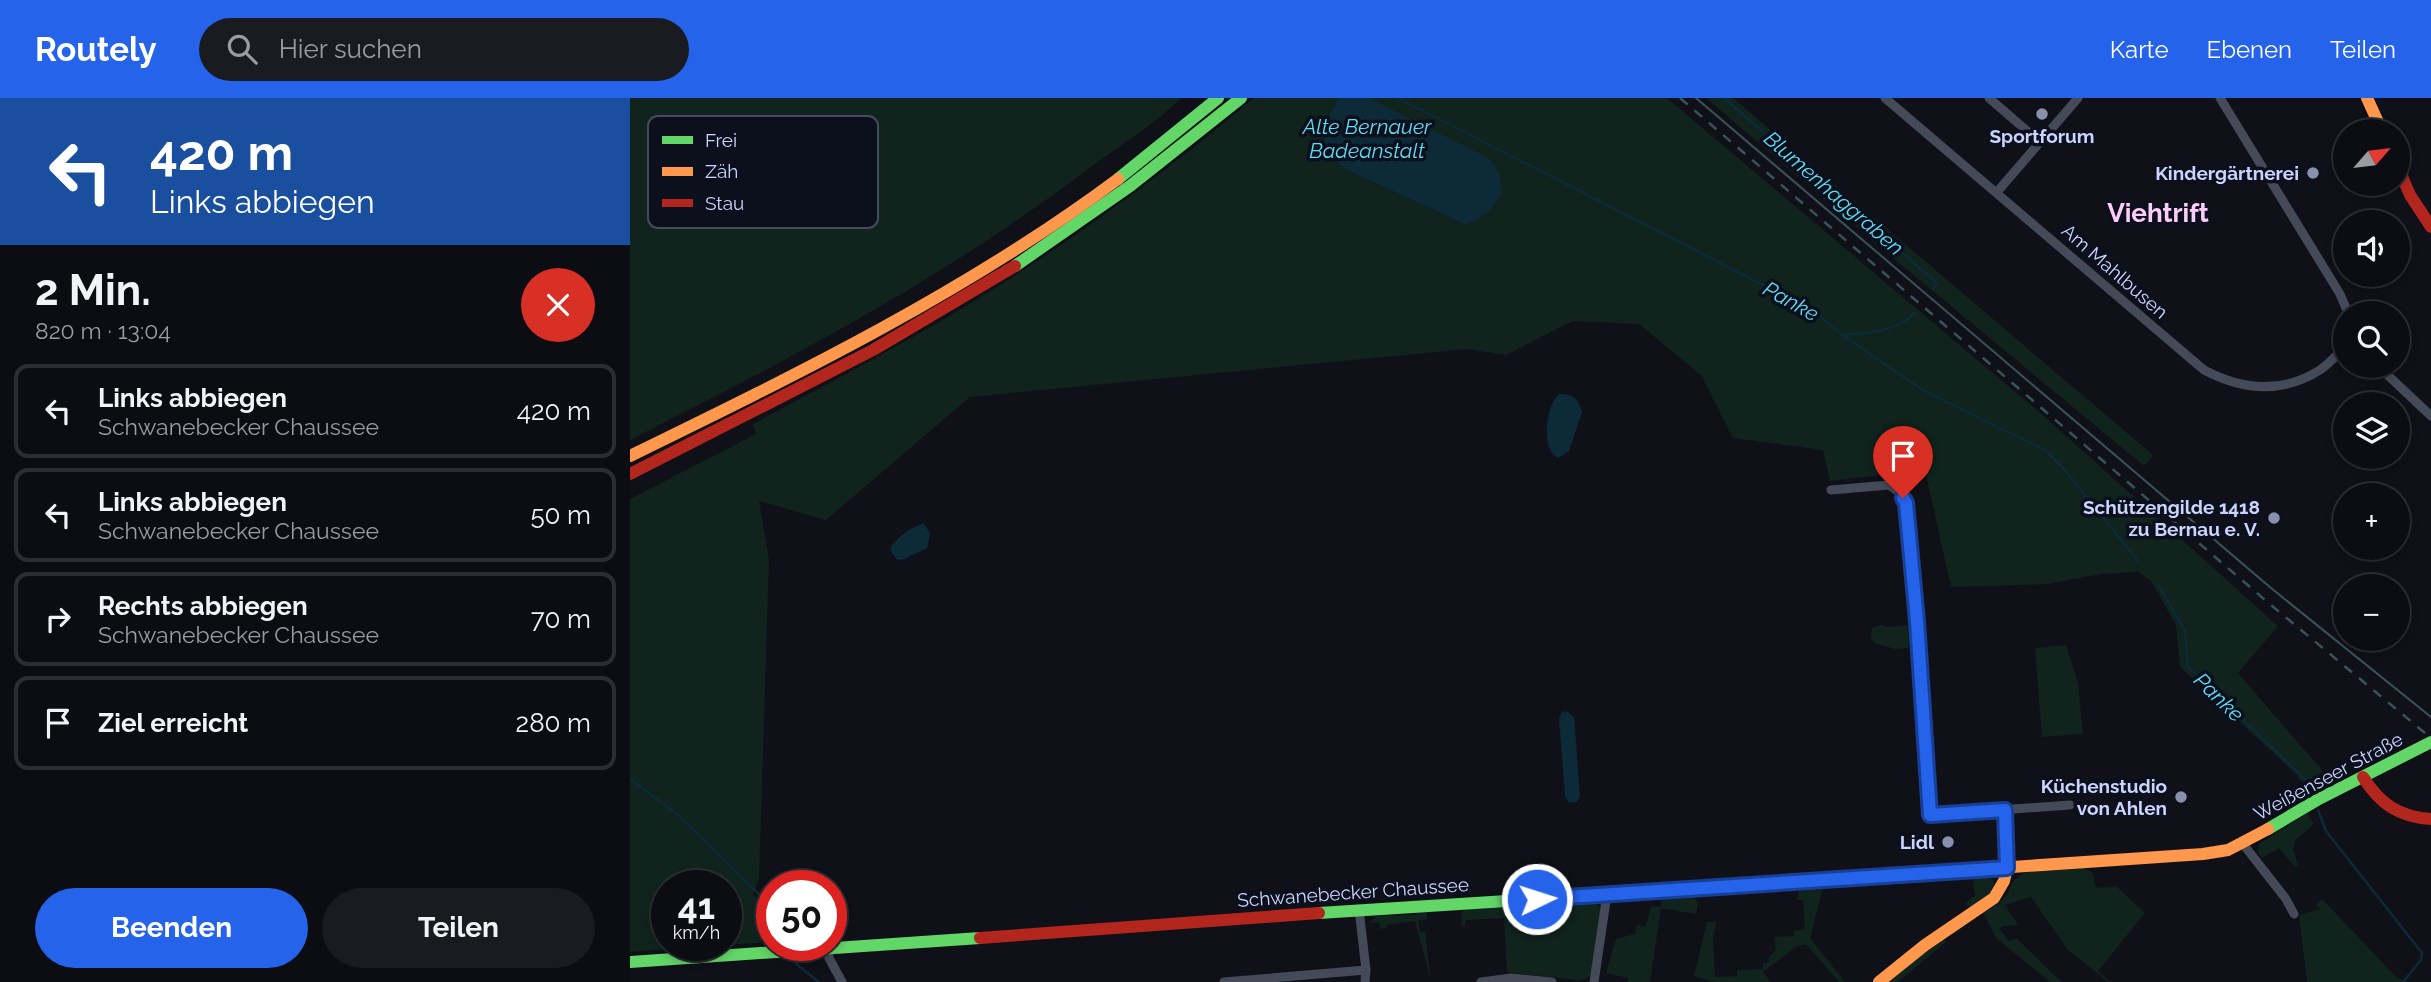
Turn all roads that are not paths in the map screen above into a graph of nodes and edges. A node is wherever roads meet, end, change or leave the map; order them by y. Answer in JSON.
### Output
{"nodes":[{"id":1,"x":1219,"y":98,"type":"edge"},
{"id":2,"x":1241,"y":98,"type":"edge"},
{"id":3,"x":1885,"y":98,"type":"edge"},
{"id":4,"x":1989,"y":98,"type":"edge"},
{"id":5,"x":2078,"y":98,"type":"edge"},
{"id":6,"x":2220,"y":98,"type":"edge"},
{"id":7,"x":2367,"y":98,"type":"edge"},
{"id":8,"x":2377,"y":119,"type":"edge"},
{"id":9,"x":2040,"y":142,"type":"junction"},
{"id":10,"x":1997,"y":192,"type":"junction"},
{"id":11,"x":2410,"y":195,"type":"edge"},
{"id":12,"x":2431,"y":227,"type":"edge"},
{"id":13,"x":2343,"y":301,"type":"edge"},
{"id":14,"x":2333,"y":357,"type":"edge"},
{"id":15,"x":2391,"y":378,"type":"edge"},
{"id":16,"x":2431,"y":416,"type":"edge"},
{"id":17,"x":630,"y":456,"type":"edge"},
{"id":18,"x":630,"y":474,"type":"edge"},
{"id":19,"x":1831,"y":490,"type":"dead end"},
{"id":20,"x":2431,"y":742,"type":"edge"},
{"id":21,"x":2363,"y":777,"type":"junction"},
{"id":22,"x":2070,"y":805,"type":"dead end"},
{"id":23,"x":2005,"y":810,"type":"junction"},
{"id":24,"x":2431,"y":819,"type":"edge"},
{"id":25,"x":2243,"y":844,"type":"junction"},
{"id":26,"x":2007,"y":868,"type":"junction"},
{"id":27,"x":1608,"y":894,"type":"junction"},
{"id":28,"x":1359,"y":909,"type":"junction"},
{"id":29,"x":2294,"y":914,"type":"dead end"},
{"id":30,"x":847,"y":947,"type":"edge"},
{"id":31,"x":756,"y":953,"type":"edge"},
{"id":32,"x":831,"y":961,"type":"edge"},
{"id":33,"x":630,"y":962,"type":"edge"},
{"id":34,"x":1366,"y":970,"type":"junction"},
{"id":35,"x":842,"y":982,"type":"edge"},
{"id":36,"x":1224,"y":982,"type":"edge"},
{"id":37,"x":1365,"y":982,"type":"edge"},
{"id":38,"x":1481,"y":982,"type":"edge"},
{"id":39,"x":1552,"y":982,"type":"edge"},
{"id":40,"x":1594,"y":982,"type":"edge"},
{"id":41,"x":1879,"y":982,"type":"edge"}],
"edges":[{"from":1,"to":17,"type":"main road"},
{"from":2,"to":18,"type":"main road"},
{"from":3,"to":10,"type":"street","name":"Am Mahlbusen"},
{"from":4,"to":9,"type":"street"},
{"from":5,"to":9,"type":"street"},
{"from":6,"to":13,"type":"street"},
{"from":7,"to":8,"type":"main road"},
{"from":9,"to":10,"type":"street"},
{"from":10,"to":14,"type":"street","name":"Am Mahlbusen"},
{"from":11,"to":12,"type":"main road"},
{"from":15,"to":16,"type":"street"},
{"from":19,"to":23,"type":"street"},
{"from":20,"to":21,"type":"main road","name":"Weißenseer Straße"},
{"from":21,"to":24,"type":"main road"},
{"from":21,"to":25,"type":"main road","name":"Weißenseer Straße"},
{"from":22,"to":23,"type":"street"},
{"from":23,"to":26,"type":"street"},
{"from":25,"to":26,"type":"main road","name":"Schwanebecker Chaussee"},
{"from":25,"to":29,"type":"street"},
{"from":26,"to":27,"type":"main road","name":"Schwanebecker Chaussee"},
{"from":26,"to":41,"type":"main road"},
{"from":27,"to":28,"type":"main road","name":"Schwanebecker Chaussee"},
{"from":27,"to":40,"type":"street"},
{"from":28,"to":30,"type":"main road","name":"Schwanebecker Chaussee"},
{"from":28,"to":34,"type":"street"},
{"from":31,"to":33,"type":"main road","name":"Schwanebecker Chaussee"},
{"from":32,"to":35,"type":"street"},
{"from":34,"to":36,"type":"street"},
{"from":34,"to":37,"type":"street"},
{"from":38,"to":39,"type":"street"}]}
